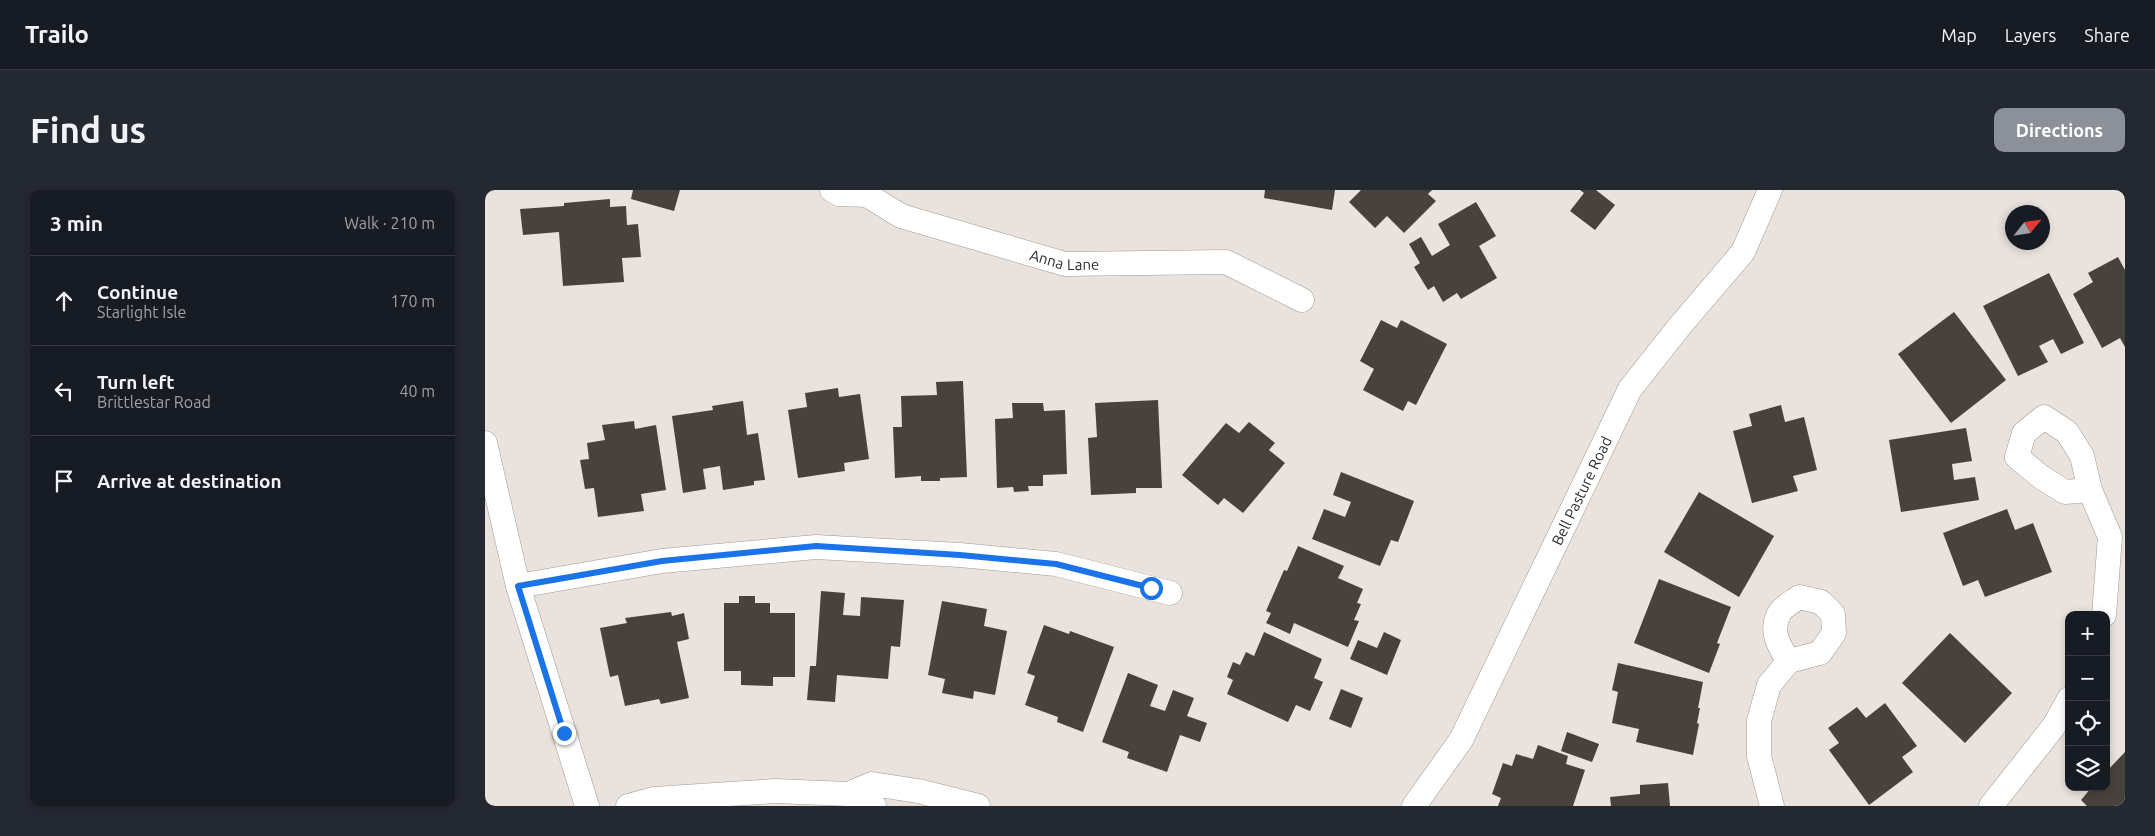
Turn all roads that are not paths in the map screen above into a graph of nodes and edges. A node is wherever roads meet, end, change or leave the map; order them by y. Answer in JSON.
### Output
{"nodes":[{"id":1,"x":832,"y":190,"type":"edge"},
{"id":2,"x":1770,"y":190,"type":"edge"},
{"id":3,"x":1302,"y":300,"type":"dead end"},
{"id":4,"x":485,"y":443,"type":"edge"},
{"id":5,"x":2089,"y":490,"type":"dead end"},
{"id":6,"x":518,"y":586,"type":"junction"},
{"id":7,"x":1170,"y":593,"type":"dead end"},
{"id":8,"x":2104,"y":611,"type":"edge"},
{"id":9,"x":1789,"y":661,"type":"dead end"},
{"id":10,"x":2068,"y":701,"type":"edge"},
{"id":11,"x":848,"y":794,"type":"junction"},
{"id":12,"x":587,"y":806,"type":"edge"},
{"id":13,"x":628,"y":806,"type":"edge"},
{"id":14,"x":874,"y":806,"type":"edge"},
{"id":15,"x":978,"y":806,"type":"edge"},
{"id":16,"x":1414,"y":806,"type":"edge"},
{"id":17,"x":1772,"y":806,"type":"edge"},
{"id":18,"x":1991,"y":806,"type":"edge"}],
"edges":[{"from":1,"to":3,"type":"street","name":"Anna Lane"},
{"from":2,"to":16,"type":"street","name":"Bell Pasture Road"},
{"from":4,"to":6,"type":"street"},
{"from":5,"to":8,"type":"street"},
{"from":6,"to":7,"type":"street"},
{"from":6,"to":12,"type":"street"},
{"from":9,"to":17,"type":"street"},
{"from":10,"to":18,"type":"street"},
{"from":11,"to":13,"type":"street"},
{"from":11,"to":14,"type":"street"},
{"from":11,"to":15,"type":"street"}]}
